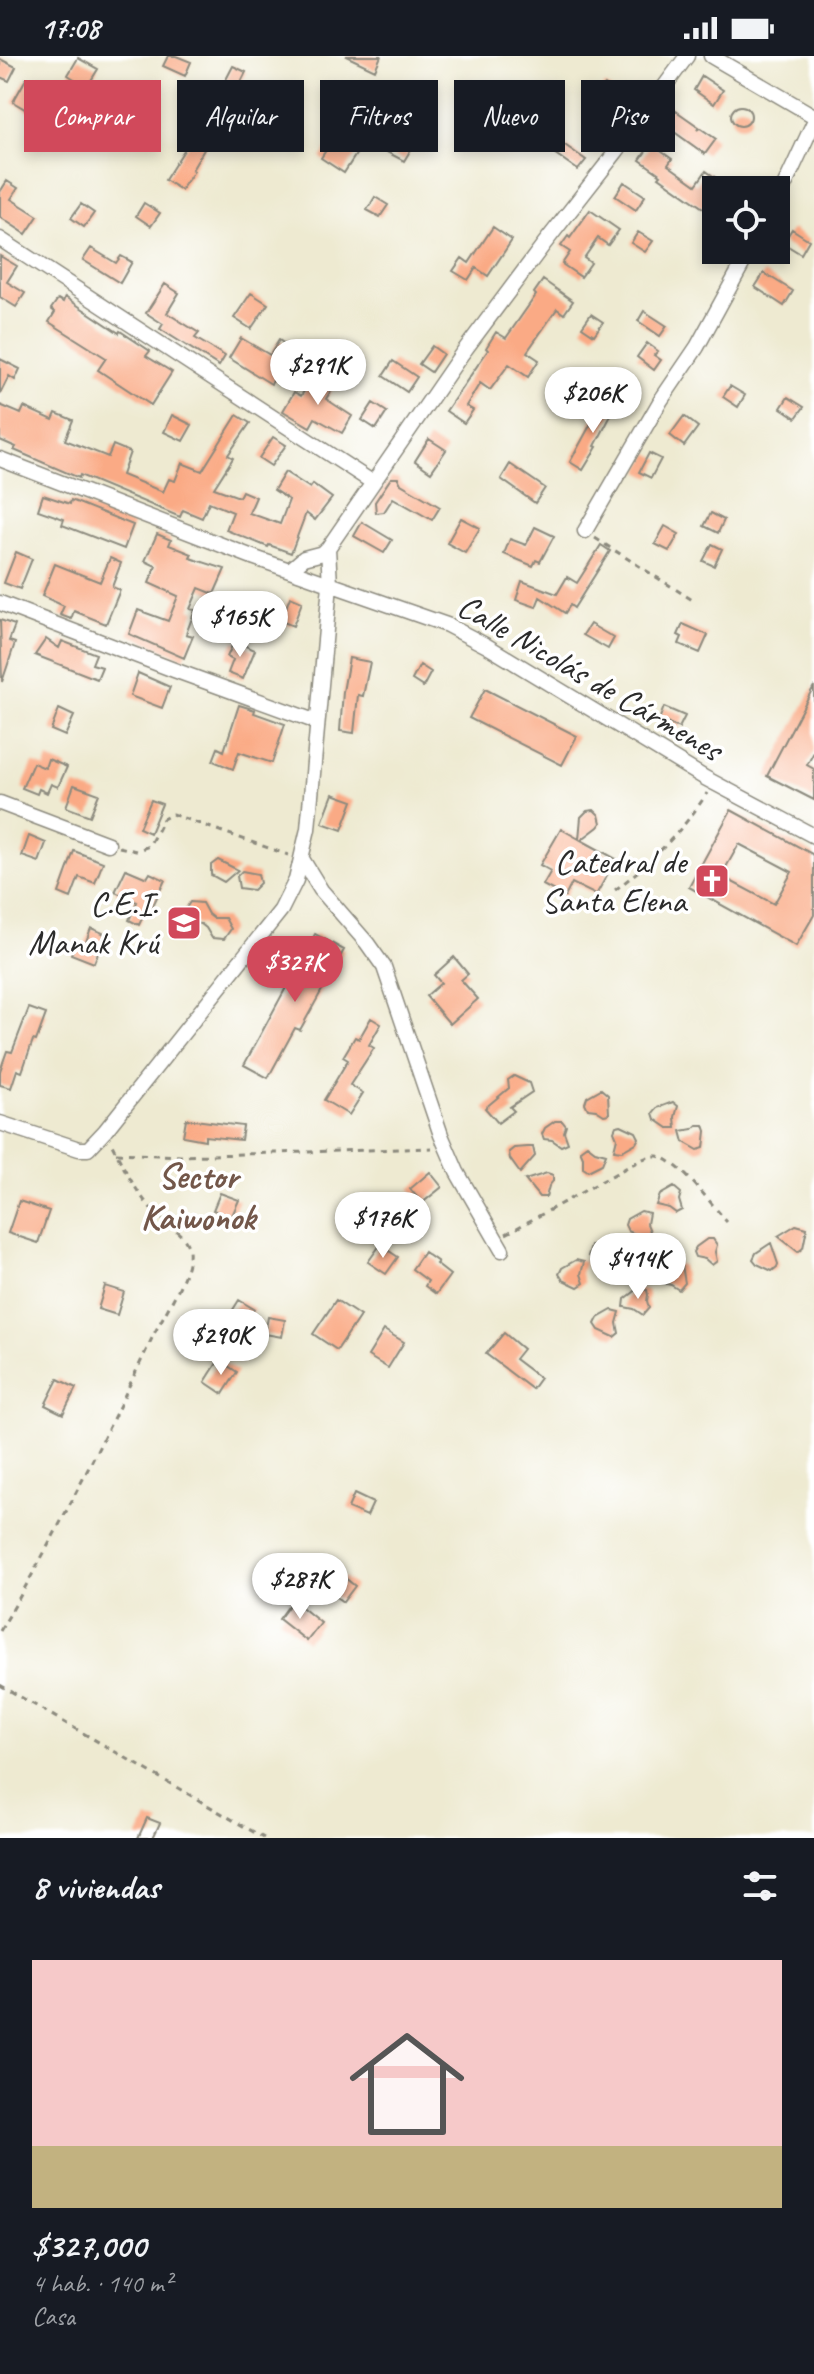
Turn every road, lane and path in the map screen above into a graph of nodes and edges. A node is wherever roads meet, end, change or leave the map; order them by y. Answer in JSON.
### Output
{"nodes":[{"id":1,"x":687,"y":56,"type":"edge"},
{"id":2,"x":711,"y":56,"type":"edge"},
{"id":3,"x":814,"y":116,"type":"edge"},
{"id":4,"x":814,"y":122,"type":"edge"},
{"id":5,"x":789,"y":176,"type":"edge"},
{"id":6,"x":0,"y":239,"type":"edge"},
{"id":7,"x":742,"y":264,"type":"edge"},
{"id":8,"x":0,"y":459,"type":"edge"},
{"id":9,"x":372,"y":482,"type":"junction"},
{"id":10,"x":585,"y":531,"type":"joint"},
{"id":11,"x":328,"y":548,"type":"junction"},
{"id":12,"x":290,"y":570,"type":"junction"},
{"id":13,"x":330,"y":585,"type":"junction"},
{"id":14,"x":694,"y":601,"type":"dead end"},
{"id":15,"x":0,"y":603,"type":"edge"},
{"id":16,"x":317,"y":722,"type":"junction"},
{"id":17,"x":714,"y":783,"type":"junction"},
{"id":18,"x":0,"y":803,"type":"edge"},
{"id":19,"x":814,"y":836,"type":"edge"},
{"id":20,"x":108,"y":844,"type":"joint"},
{"id":21,"x":302,"y":859,"type":"junction"},
{"id":22,"x":615,"y":890,"type":"dead end"},
{"id":23,"x":0,"y":1123,"type":"edge"},
{"id":24,"x":105,"y":1131,"type":"junction"},
{"id":25,"x":446,"y":1148,"type":"junction"},
{"id":26,"x":116,"y":1153,"type":"junction"},
{"id":27,"x":727,"y":1222,"type":"dead end"},
{"id":28,"x":499,"y":1245,"type":"joint"},
{"id":29,"x":0,"y":1631,"type":"edge"},
{"id":30,"x":0,"y":1685,"type":"edge"},
{"id":31,"x":264,"y":1838,"type":"edge"}],
"edges":[{"from":1,"to":9,"type":"street"},
{"from":2,"to":3,"type":"street"},
{"from":4,"to":5,"type":"street"},
{"from":6,"to":9,"type":"street"},
{"from":7,"to":10,"type":"street"},
{"from":8,"to":12,"type":"street","name":"Calle Nicolás de Cármenes"},
{"from":9,"to":11,"type":"street"},
{"from":10,"to":14,"type":"path"},
{"from":11,"to":12,"type":"street"},
{"from":11,"to":13,"type":"street"},
{"from":12,"to":13,"type":"street","name":"Calle Nicolás de Cármenes"},
{"from":13,"to":16,"type":"street"},
{"from":13,"to":17,"type":"street","name":"Calle Nicolás de Cármenes"},
{"from":15,"to":16,"type":"street"},
{"from":16,"to":21,"type":"street"},
{"from":17,"to":19,"type":"street","name":"Calle Nicolás de Cármenes"},
{"from":17,"to":22,"type":"path"},
{"from":18,"to":20,"type":"street"},
{"from":20,"to":21,"type":"path"},
{"from":21,"to":24,"type":"street"},
{"from":21,"to":25,"type":"street"},
{"from":23,"to":24,"type":"street"},
{"from":24,"to":26,"type":"path"},
{"from":25,"to":26,"type":"path"},
{"from":25,"to":28,"type":"street"},
{"from":26,"to":29,"type":"path"},
{"from":27,"to":28,"type":"path"},
{"from":30,"to":31,"type":"path"}]}
